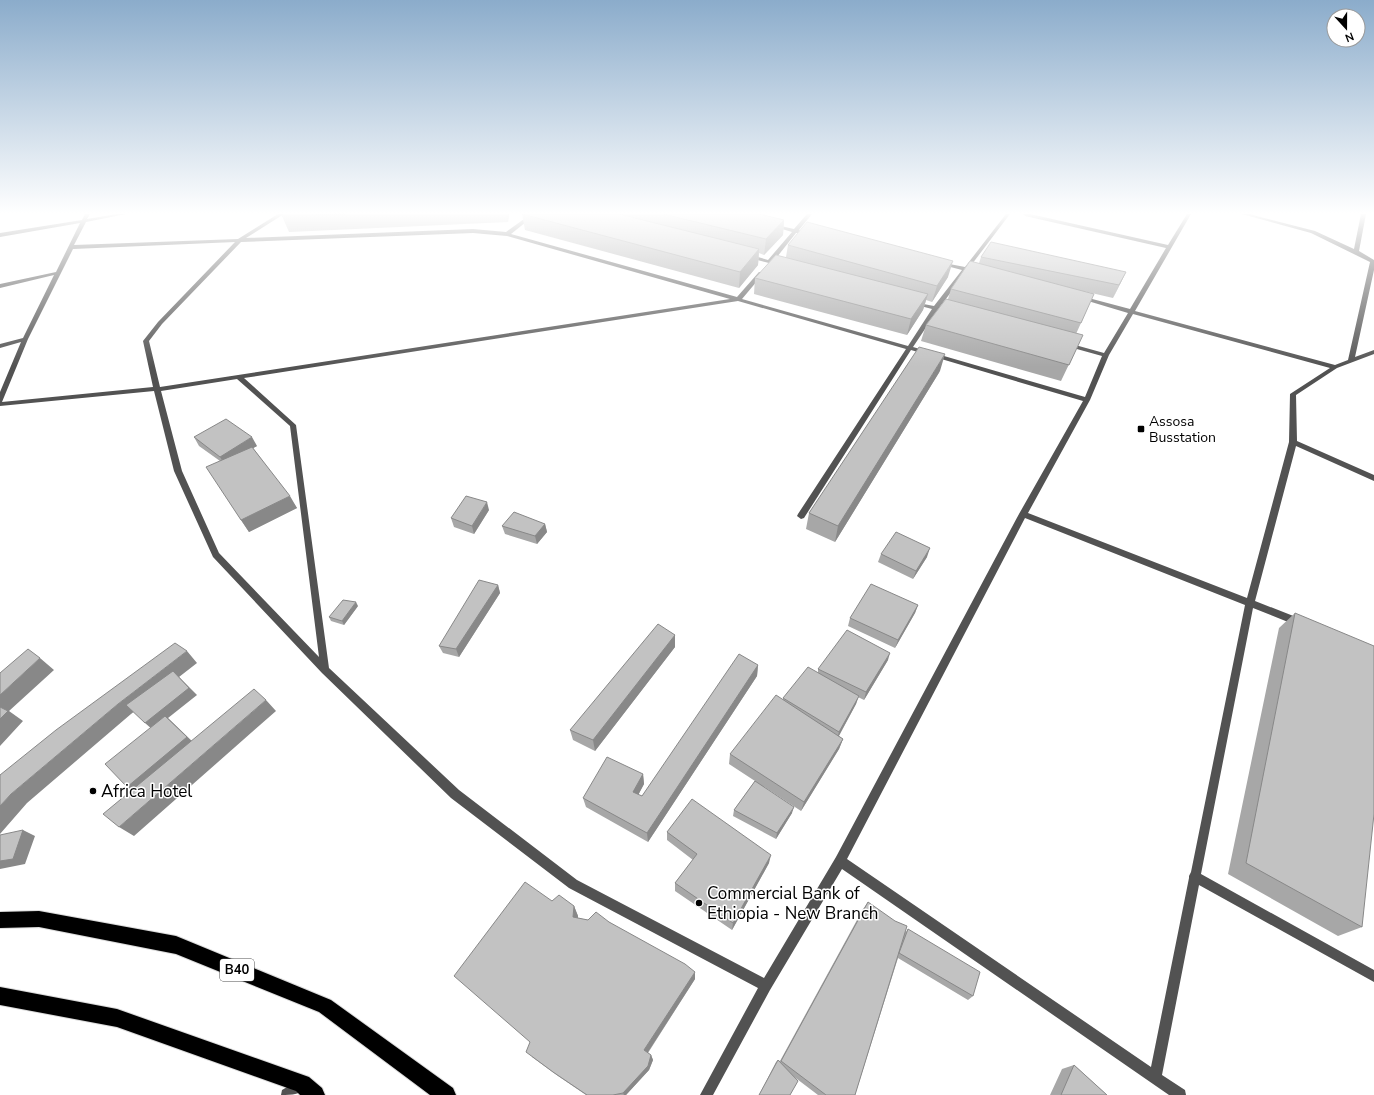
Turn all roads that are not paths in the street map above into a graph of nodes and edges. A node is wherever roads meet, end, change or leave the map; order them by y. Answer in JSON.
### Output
{"nodes":[{"id":1,"x":62,"y":265,"type":"edge"},
{"id":2,"x":216,"y":265,"type":"edge"},
{"id":3,"x":618,"y":265,"type":"edge"},
{"id":4,"x":767,"y":265,"type":"edge"},
{"id":5,"x":782,"y":265,"type":"edge"},
{"id":6,"x":949,"y":265,"type":"edge"},
{"id":7,"x":969,"y":265,"type":"edge"},
{"id":8,"x":1158,"y":265,"type":"edge"},
{"id":9,"x":1372,"y":265,"type":"edge"},
{"id":10,"x":785,"y":266,"type":"edge"},
{"id":11,"x":966,"y":269,"type":"junction"},
{"id":12,"x":58,"y":273,"type":"junction"},
{"id":13,"x":981,"y":273,"type":"edge"},
{"id":14,"x":0,"y":286,"type":"edge"},
{"id":15,"x":1071,"y":295,"type":"edge"},
{"id":16,"x":739,"y":299,"type":"junction"},
{"id":17,"x":905,"y":300,"type":"edge"},
{"id":18,"x":935,"y":309,"type":"junction"},
{"id":19,"x":1132,"y":310,"type":"junction"},
{"id":20,"x":957,"y":315,"type":"edge"},
{"id":21,"x":26,"y":339,"type":"junction"},
{"id":22,"x":1062,"y":343,"type":"edge"},
{"id":23,"x":0,"y":346,"type":"edge"},
{"id":24,"x":909,"y":348,"type":"junction"},
{"id":25,"x":1374,"y":352,"type":"edge"},
{"id":26,"x":1106,"y":355,"type":"junction"},
{"id":27,"x":1352,"y":361,"type":"junction"},
{"id":28,"x":1335,"y":367,"type":"junction"},
{"id":29,"x":238,"y":376,"type":"junction"},
{"id":30,"x":157,"y":389,"type":"junction"},
{"id":31,"x":0,"y":400,"type":"edge"},
{"id":32,"x":1087,"y":400,"type":"junction"},
{"id":33,"x":0,"y":404,"type":"edge"},
{"id":34,"x":1293,"y":442,"type":"junction"},
{"id":35,"x":1374,"y":478,"type":"edge"},
{"id":36,"x":1023,"y":514,"type":"junction"},
{"id":37,"x":801,"y":516,"type":"dead end"},
{"id":38,"x":1250,"y":602,"type":"junction"},
{"id":39,"x":1309,"y":626,"type":"edge"},
{"id":40,"x":325,"y":670,"type":"junction"},
{"id":41,"x":840,"y":860,"type":"junction"},
{"id":42,"x":1194,"y":876,"type":"junction"},
{"id":43,"x":0,"y":920,"type":"edge"},
{"id":44,"x":1374,"y":976,"type":"edge"},
{"id":45,"x":766,"y":986,"type":"junction"},
{"id":46,"x":0,"y":996,"type":"edge"},
{"id":47,"x":1155,"y":1077,"type":"junction"},
{"id":48,"x":308,"y":1090,"type":"edge"},
{"id":49,"x":287,"y":1095,"type":"edge"},
{"id":50,"x":446,"y":1095,"type":"edge"},
{"id":51,"x":706,"y":1095,"type":"edge"},
{"id":52,"x":1180,"y":1095,"type":"edge"}],
"edges":[{"from":1,"to":12,"type":"street"},
{"from":2,"to":30,"type":"street"},
{"from":3,"to":16,"type":"street"},
{"from":4,"to":16,"type":"street"},
{"from":5,"to":10,"type":"street"},
{"from":6,"to":11,"type":"street"},
{"from":7,"to":11,"type":"street"},
{"from":8,"to":19,"type":"street"},
{"from":9,"to":27,"type":"street"},
{"from":11,"to":13,"type":"street"},
{"from":11,"to":18,"type":"street"},
{"from":12,"to":14,"type":"street"},
{"from":12,"to":21,"type":"street"},
{"from":15,"to":19,"type":"street"},
{"from":16,"to":24,"type":"street"},
{"from":16,"to":29,"type":"street"},
{"from":17,"to":18,"type":"street"},
{"from":18,"to":20,"type":"street"},
{"from":18,"to":24,"type":"street"},
{"from":19,"to":26,"type":"street"},
{"from":19,"to":28,"type":"street"},
{"from":21,"to":23,"type":"street"},
{"from":21,"to":31,"type":"street"},
{"from":22,"to":26,"type":"street"},
{"from":24,"to":32,"type":"street"},
{"from":24,"to":37,"type":"street"},
{"from":25,"to":27,"type":"street"},
{"from":26,"to":32,"type":"street"},
{"from":27,"to":28,"type":"street"},
{"from":28,"to":34,"type":"street"},
{"from":29,"to":30,"type":"street"},
{"from":29,"to":40,"type":"street"},
{"from":30,"to":33,"type":"street"},
{"from":30,"to":40,"type":"street"},
{"from":32,"to":36,"type":"street"},
{"from":34,"to":35,"type":"street"},
{"from":34,"to":38,"type":"street"},
{"from":36,"to":38,"type":"street"},
{"from":36,"to":41,"type":"street"},
{"from":38,"to":39,"type":"street"},
{"from":38,"to":42,"type":"street"},
{"from":40,"to":45,"type":"street"},
{"from":41,"to":45,"type":"street"},
{"from":41,"to":47,"type":"street"},
{"from":42,"to":44,"type":"street"},
{"from":42,"to":47,"type":"street"},
{"from":43,"to":50,"type":"highway","number":"B40"},
{"from":45,"to":51,"type":"street"},
{"from":46,"to":48,"type":"highway"},
{"from":47,"to":52,"type":"street"},
{"from":48,"to":49,"type":"street"}]}
